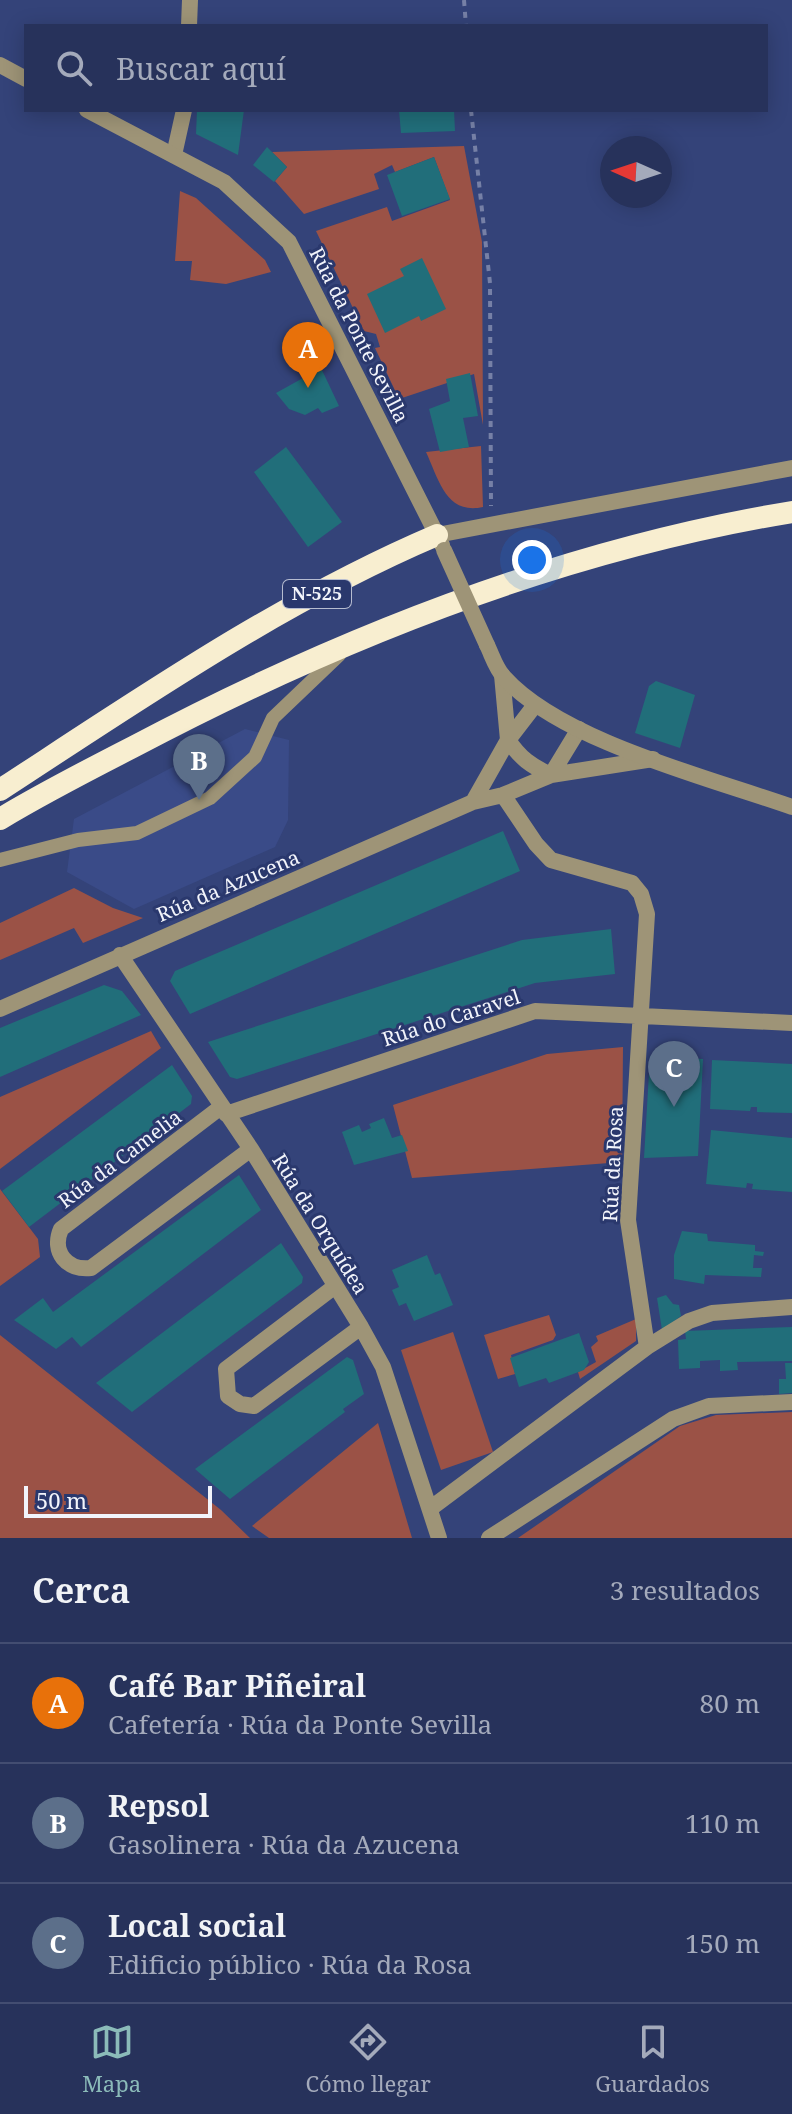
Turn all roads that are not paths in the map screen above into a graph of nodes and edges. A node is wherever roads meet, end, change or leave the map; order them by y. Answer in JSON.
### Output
{"nodes":[{"id":1,"x":190,"y":0,"type":"edge"},
{"id":2,"x":189,"y":24,"type":"edge"},
{"id":3,"x":0,"y":65,"type":"edge"},
{"id":4,"x":24,"y":78,"type":"edge"},
{"id":5,"x":91,"y":112,"type":"edge"},
{"id":6,"x":184,"y":112,"type":"edge"},
{"id":7,"x":174,"y":155,"type":"junction"},
{"id":8,"x":792,"y":468,"type":"edge"},
{"id":9,"x":792,"y":512,"type":"edge"},
{"id":10,"x":441,"y":543,"type":"junction"},
{"id":11,"x":351,"y":644,"type":"junction"},
{"id":12,"x":502,"y":675,"type":"junction"},
{"id":13,"x":535,"y":705,"type":"junction"},
{"id":14,"x":579,"y":729,"type":"junction"},
{"id":15,"x":508,"y":740,"type":"junction"},
{"id":16,"x":655,"y":759,"type":"junction"},
{"id":17,"x":551,"y":775,"type":"junction"},
{"id":18,"x":0,"y":790,"type":"edge"},
{"id":19,"x":503,"y":795,"type":"junction"},
{"id":20,"x":473,"y":802,"type":"junction"},
{"id":21,"x":792,"y":807,"type":"edge"},
{"id":22,"x":0,"y":819,"type":"edge"},
{"id":23,"x":0,"y":860,"type":"edge"},
{"id":24,"x":120,"y":955,"type":"junction"},
{"id":25,"x":0,"y":1009,"type":"edge"},
{"id":26,"x":642,"y":1016,"type":"junction"},
{"id":27,"x":792,"y":1023,"type":"edge"},
{"id":28,"x":224,"y":1110,"type":"junction"},
{"id":29,"x":251,"y":1149,"type":"junction"},
{"id":30,"x":334,"y":1287,"type":"junction"},
{"id":31,"x":792,"y":1307,"type":"edge"},
{"id":32,"x":361,"y":1327,"type":"junction"},
{"id":33,"x":647,"y":1347,"type":"junction"},
{"id":34,"x":792,"y":1402,"type":"edge"},
{"id":35,"x":431,"y":1508,"type":"junction"},
{"id":36,"x":439,"y":1538,"type":"edge"},
{"id":37,"x":489,"y":1538,"type":"edge"}],
"edges":[{"from":1,"to":2,"type":"street"},
{"from":3,"to":4,"type":"street"},
{"from":5,"to":7,"type":"street","name":"Rúa da Ponte Sevilla"},
{"from":6,"to":7,"type":"street"},
{"from":7,"to":10,"type":"street","name":"Rúa da Ponte Sevilla"},
{"from":8,"to":10,"type":"street"},
{"from":9,"to":11,"type":"highway"},
{"from":10,"to":12,"type":"street","name":"Rúa da Ponte Sevilla","bridge":true},
{"from":10,"to":18,"type":"highway","number":"N-525"},
{"from":11,"to":22,"type":"highway"},
{"from":11,"to":23,"type":"lane"},
{"from":12,"to":13,"type":"street"},
{"from":12,"to":15,"type":"street"},
{"from":13,"to":14,"type":"street"},
{"from":13,"to":15,"type":"street"},
{"from":14,"to":16,"type":"street"},
{"from":14,"to":17,"type":"street"},
{"from":15,"to":17,"type":"street"},
{"from":15,"to":20,"type":"street"},
{"from":16,"to":17,"type":"street","name":"Rúa da Azucena"},
{"from":16,"to":21,"type":"street"},
{"from":17,"to":19,"type":"street","name":"Rúa da Azucena"},
{"from":19,"to":20,"type":"street","name":"Rúa da Azucena"},
{"from":19,"to":26,"type":"street","name":"Rúa da Rosa"},
{"from":20,"to":24,"type":"street","name":"Rúa da Azucena"},
{"from":24,"to":25,"type":"street","name":"Rúa da Azucena"},
{"from":24,"to":28,"type":"street","name":"Rúa da Orquídea"},
{"from":26,"to":27,"type":"street","name":"Rúa do Caravel"},
{"from":26,"to":28,"type":"street","name":"Rúa do Caravel"},
{"from":26,"to":33,"type":"street","name":"Rúa da Rosa"},
{"from":28,"to":29,"type":"street","name":"Rúa da Orquídea"},
{"from":28,"to":29,"type":"street","name":"Rúa da Camelia"},
{"from":29,"to":30,"type":"street","name":"Rúa da Orquídea"},
{"from":30,"to":32,"type":"street","name":"Rúa da Orquídea"},
{"from":30,"to":32,"type":"street"},
{"from":31,"to":33,"type":"street"},
{"from":32,"to":35,"type":"street","name":"Rúa da Orquídea"},
{"from":33,"to":35,"type":"street"},
{"from":34,"to":37,"type":"street"},
{"from":35,"to":36,"type":"street","name":"Rúa da Orquídea"}]}
